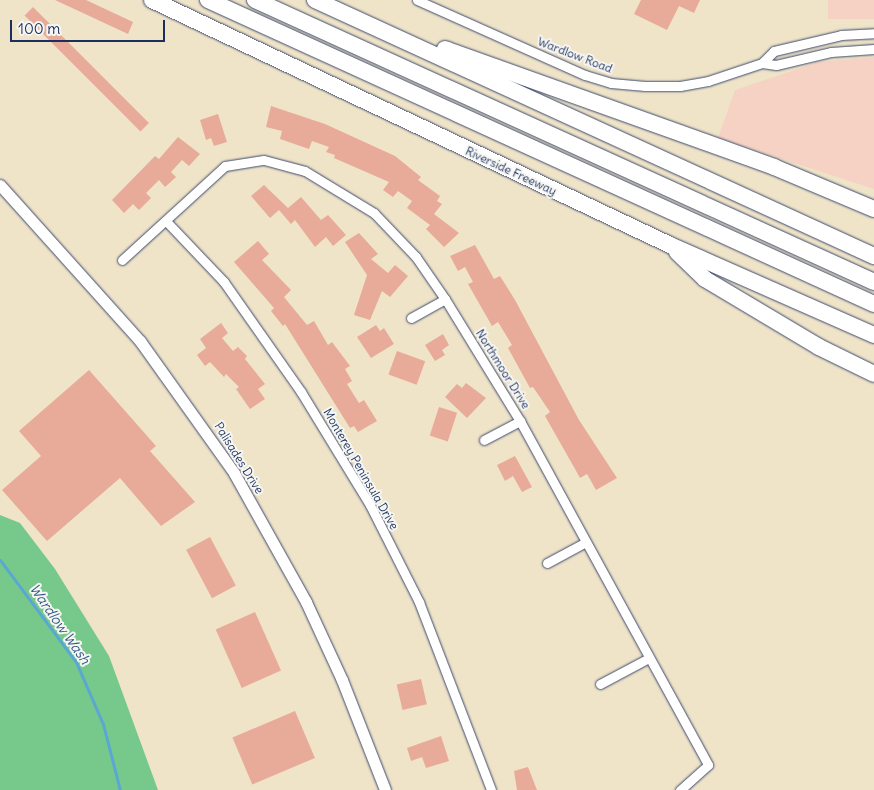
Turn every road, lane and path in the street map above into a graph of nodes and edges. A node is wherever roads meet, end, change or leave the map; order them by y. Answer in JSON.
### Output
{"nodes":[{"id":1,"x":152,"y":0,"type":"edge"},
{"id":2,"x":208,"y":0,"type":"edge"},
{"id":3,"x":255,"y":0,"type":"edge"},
{"id":4,"x":417,"y":0,"type":"edge"},
{"id":5,"x":320,"y":2,"type":"edge"},
{"id":6,"x":858,"y":33,"type":"junction"},
{"id":7,"x":874,"y":33,"type":"edge"},
{"id":8,"x":874,"y":48,"type":"edge"},
{"id":9,"x":858,"y":49,"type":"junction"},
{"id":10,"x":762,"y":63,"type":"junction"},
{"id":11,"x":0,"y":185,"type":"edge"},
{"id":12,"x":874,"y":209,"type":"edge"},
{"id":13,"x":166,"y":220,"type":"junction"},
{"id":14,"x":670,"y":245,"type":"junction"},
{"id":15,"x":874,"y":256,"type":"edge"},
{"id":16,"x":122,"y":260,"type":"dead end"},
{"id":17,"x":874,"y":282,"type":"edge"},
{"id":18,"x":445,"y":299,"type":"junction"},
{"id":19,"x":874,"y":304,"type":"edge"},
{"id":20,"x":411,"y":318,"type":"dead end"},
{"id":21,"x":874,"y":334,"type":"edge"},
{"id":22,"x":874,"y":374,"type":"edge"},
{"id":23,"x":520,"y":421,"type":"junction"},
{"id":24,"x":484,"y":440,"type":"dead end"},
{"id":25,"x":586,"y":542,"type":"junction"},
{"id":26,"x":547,"y":563,"type":"dead end"},
{"id":27,"x":647,"y":659,"type":"junction"},
{"id":28,"x":600,"y":684,"type":"dead end"},
{"id":29,"x":385,"y":790,"type":"edge"},
{"id":30,"x":492,"y":790,"type":"edge"},
{"id":31,"x":680,"y":790,"type":"edge"}],
"edges":[{"from":1,"to":14,"type":"highway","name":"Riverside Freeway"},
{"from":2,"to":19,"type":"highway"},
{"from":3,"to":17,"type":"highway"},
{"from":4,"to":10,"type":"street","name":"Wardlow Road"},
{"from":5,"to":12,"type":"highway"},
{"from":5,"to":15,"type":"highway"},
{"from":6,"to":7,"type":"street","name":"Wardlow Road"},
{"from":6,"to":9,"type":"street"},
{"from":6,"to":10,"type":"street","name":"Wardlow Road"},
{"from":8,"to":9,"type":"street","name":"Wardlow Road"},
{"from":9,"to":10,"type":"street","name":"Wardlow Road"},
{"from":11,"to":29,"type":"street","name":"Palisades Drive"},
{"from":13,"to":16,"type":"street","name":"Northmoor Drive"},
{"from":13,"to":18,"type":"street","name":"Northmoor Drive"},
{"from":13,"to":30,"type":"street","name":"Monterey Peninsula Drive"},
{"from":14,"to":21,"type":"highway","name":"Riverside Freeway"},
{"from":14,"to":22,"type":"highway"},
{"from":18,"to":20,"type":"street"},
{"from":18,"to":23,"type":"street","name":"Northmoor Drive"},
{"from":23,"to":24,"type":"street"},
{"from":23,"to":25,"type":"street","name":"Northmoor Drive"},
{"from":25,"to":26,"type":"street"},
{"from":25,"to":27,"type":"street","name":"Northmoor Drive"},
{"from":27,"to":28,"type":"street"},
{"from":27,"to":31,"type":"street","name":"Northmoor Drive"}]}
